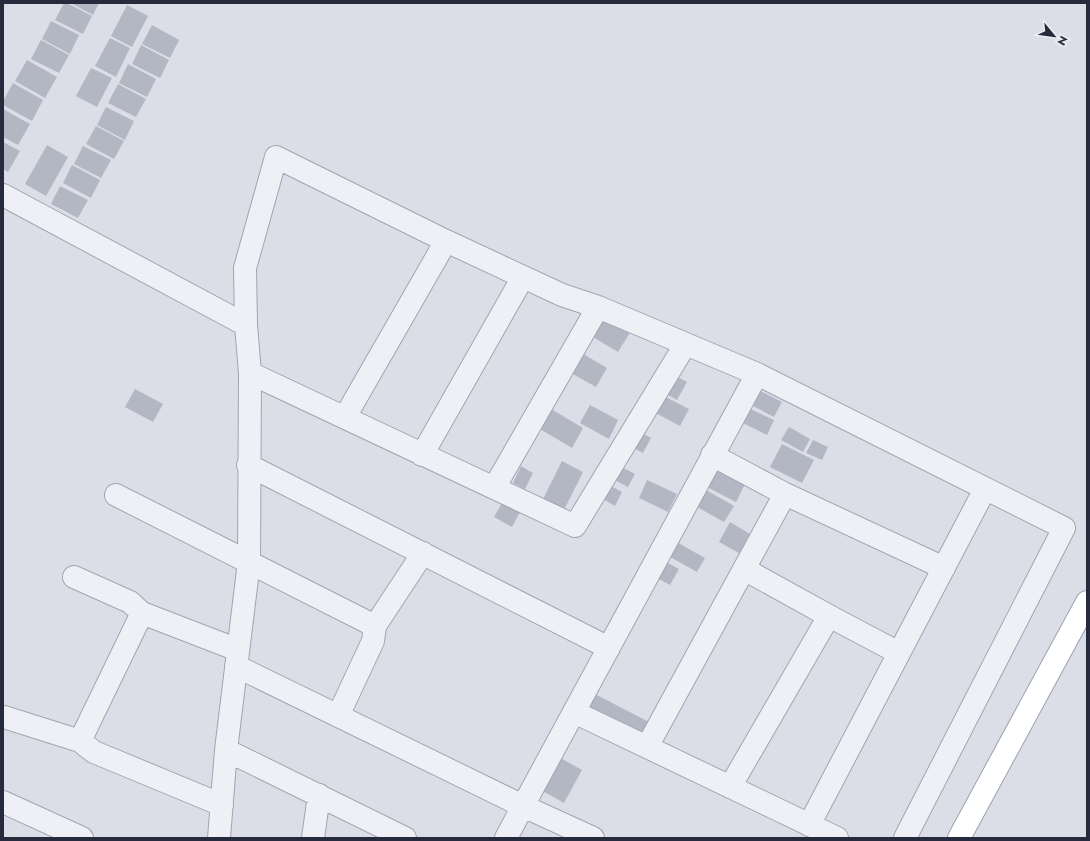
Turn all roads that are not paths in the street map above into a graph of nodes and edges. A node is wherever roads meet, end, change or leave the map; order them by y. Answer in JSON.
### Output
{"nodes":[{"id":1,"x":3,"y":195,"type":"edge"},
{"id":2,"x":446,"y":241,"type":"junction"},
{"id":3,"x":523,"y":277,"type":"junction"},
{"id":4,"x":598,"y":307,"type":"junction"},
{"id":5,"x":246,"y":325,"type":"junction"},
{"id":6,"x":685,"y":345,"type":"junction"},
{"id":7,"x":250,"y":373,"type":"junction"},
{"id":8,"x":757,"y":374,"type":"junction"},
{"id":9,"x":345,"y":417,"type":"junction"},
{"id":10,"x":712,"y":454,"type":"junction"},
{"id":11,"x":422,"y":455,"type":"junction"},
{"id":12,"x":248,"y":465,"type":"junction"},
{"id":13,"x":494,"y":488,"type":"junction"},
{"id":14,"x":985,"y":488,"type":"junction"},
{"id":15,"x":785,"y":494,"type":"junction"},
{"id":16,"x":116,"y":495,"type":"dead end"},
{"id":17,"x":423,"y":553,"type":"junction"},
{"id":18,"x":249,"y":562,"type":"junction"},
{"id":19,"x":944,"y":568,"type":"junction"},
{"id":20,"x":744,"y":569,"type":"junction"},
{"id":21,"x":74,"y":577,"type":"dead end"},
{"id":22,"x":1087,"y":602,"type":"edge"},
{"id":23,"x":142,"y":613,"type":"junction"},
{"id":24,"x":830,"y":616,"type":"junction"},
{"id":25,"x":375,"y":626,"type":"junction"},
{"id":26,"x":609,"y":648,"type":"junction"},
{"id":27,"x":899,"y":653,"type":"junction"},
{"id":28,"x":237,"y":658,"type":"junction"},
{"id":29,"x":574,"y":712,"type":"junction"},
{"id":30,"x":338,"y":716,"type":"junction"},
{"id":31,"x":4,"y":717,"type":"edge"},
{"id":32,"x":80,"y":741,"type":"junction"},
{"id":33,"x":646,"y":748,"type":"junction"},
{"id":34,"x":226,"y":750,"type":"junction"},
{"id":35,"x":730,"y":787,"type":"junction"},
{"id":36,"x":319,"y":795,"type":"junction"},
{"id":37,"x":3,"y":802,"type":"edge"},
{"id":38,"x":222,"y":804,"type":"junction"},
{"id":39,"x":523,"y":806,"type":"junction"},
{"id":40,"x":809,"y":825,"type":"junction"},
{"id":41,"x":82,"y":838,"type":"edge"},
{"id":42,"x":219,"y":838,"type":"edge"},
{"id":43,"x":313,"y":838,"type":"edge"},
{"id":44,"x":405,"y":838,"type":"edge"},
{"id":45,"x":506,"y":838,"type":"edge"},
{"id":46,"x":593,"y":838,"type":"edge"},
{"id":47,"x":837,"y":838,"type":"edge"},
{"id":48,"x":905,"y":838,"type":"edge"},
{"id":49,"x":959,"y":838,"type":"edge"}],
"edges":[{"from":1,"to":5,"type":"street"},
{"from":2,"to":3,"type":"street"},
{"from":2,"to":5,"type":"street"},
{"from":2,"to":9,"type":"street"},
{"from":3,"to":4,"type":"street"},
{"from":3,"to":11,"type":"street"},
{"from":4,"to":6,"type":"street"},
{"from":4,"to":13,"type":"street"},
{"from":5,"to":7,"type":"street"},
{"from":6,"to":8,"type":"street"},
{"from":6,"to":13,"type":"street"},
{"from":7,"to":9,"type":"street"},
{"from":7,"to":12,"type":"street"},
{"from":8,"to":10,"type":"street"},
{"from":8,"to":14,"type":"street"},
{"from":9,"to":11,"type":"street"},
{"from":10,"to":15,"type":"street"},
{"from":10,"to":26,"type":"street"},
{"from":11,"to":13,"type":"street"},
{"from":12,"to":17,"type":"street"},
{"from":12,"to":18,"type":"street"},
{"from":14,"to":19,"type":"street"},
{"from":14,"to":48,"type":"street"},
{"from":15,"to":19,"type":"street"},
{"from":15,"to":20,"type":"street"},
{"from":16,"to":18,"type":"street"},
{"from":17,"to":25,"type":"street"},
{"from":17,"to":26,"type":"street"},
{"from":18,"to":25,"type":"street"},
{"from":18,"to":28,"type":"street"},
{"from":19,"to":27,"type":"street"},
{"from":20,"to":24,"type":"street"},
{"from":20,"to":33,"type":"street"},
{"from":21,"to":23,"type":"street"},
{"from":22,"to":49,"type":"main road"},
{"from":23,"to":28,"type":"street"},
{"from":23,"to":32,"type":"street"},
{"from":24,"to":27,"type":"street"},
{"from":24,"to":35,"type":"street"},
{"from":25,"to":30,"type":"street"},
{"from":26,"to":29,"type":"street"},
{"from":27,"to":40,"type":"street"},
{"from":28,"to":30,"type":"street"},
{"from":28,"to":34,"type":"street"},
{"from":29,"to":33,"type":"street"},
{"from":29,"to":39,"type":"street"},
{"from":30,"to":39,"type":"street"},
{"from":31,"to":32,"type":"street"},
{"from":32,"to":38,"type":"street"},
{"from":33,"to":35,"type":"street"},
{"from":34,"to":36,"type":"street"},
{"from":34,"to":38,"type":"street"},
{"from":35,"to":40,"type":"street"},
{"from":36,"to":43,"type":"street"},
{"from":36,"to":44,"type":"street"},
{"from":37,"to":41,"type":"street"},
{"from":38,"to":42,"type":"street"},
{"from":39,"to":45,"type":"street"},
{"from":39,"to":46,"type":"street"},
{"from":40,"to":47,"type":"street"}]}
